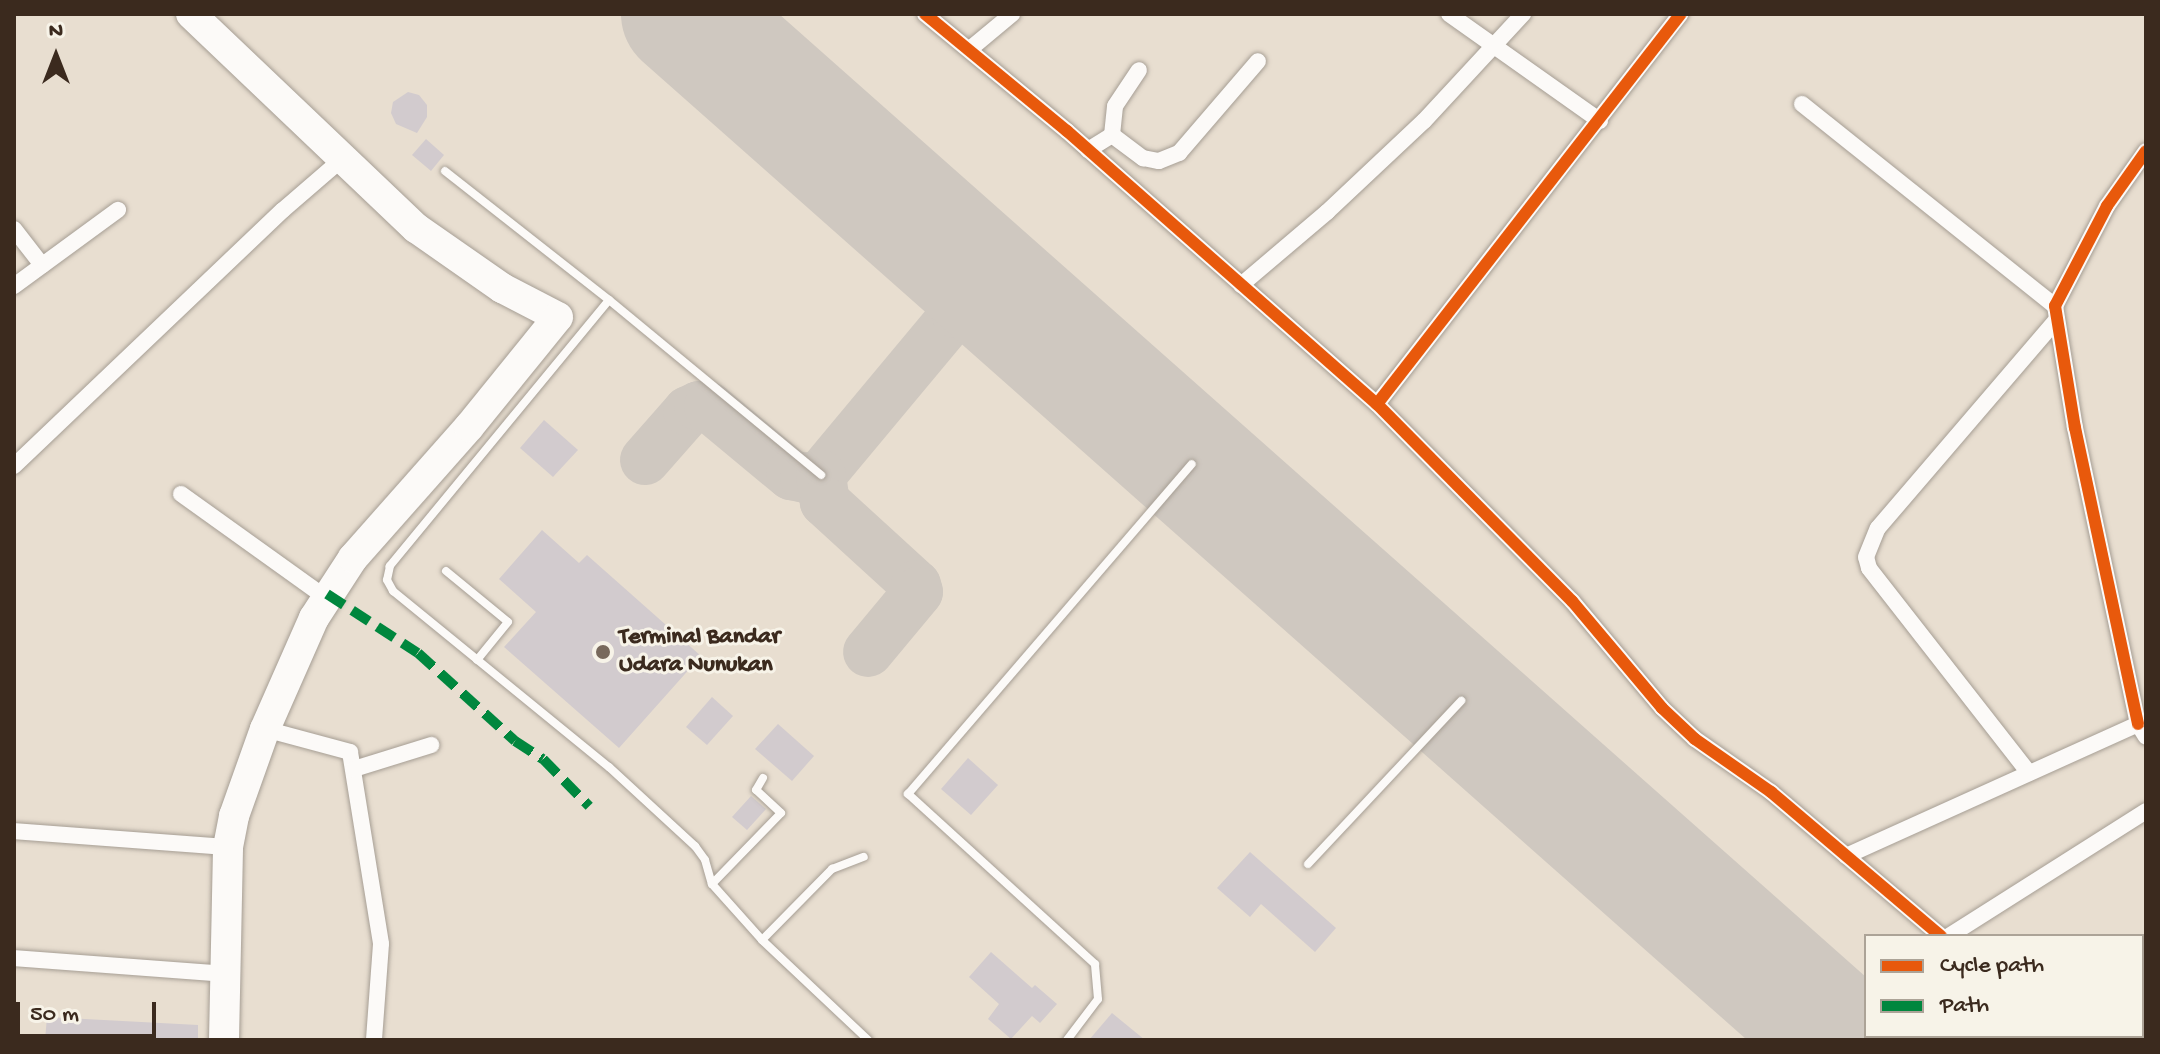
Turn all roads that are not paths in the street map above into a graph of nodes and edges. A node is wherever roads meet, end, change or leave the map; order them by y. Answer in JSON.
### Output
{"nodes":[{"id":1,"x":191,"y":14,"type":"edge"},
{"id":2,"x":221,"y":14,"type":"edge"},
{"id":3,"x":925,"y":14,"type":"edge"},
{"id":4,"x":1012,"y":14,"type":"edge"},
{"id":5,"x":1449,"y":14,"type":"edge"},
{"id":6,"x":1523,"y":14,"type":"edge"},
{"id":7,"x":1681,"y":14,"type":"edge"},
{"id":8,"x":1495,"y":44,"type":"junction"},
{"id":9,"x":970,"y":49,"type":"junction"},
{"id":10,"x":1258,"y":61,"type":"dead end"},
{"id":11,"x":1139,"y":70,"type":"dead end"},
{"id":12,"x":1802,"y":104,"type":"dead end"},
{"id":13,"x":1600,"y":121,"type":"junction"},
{"id":14,"x":1112,"y":135,"type":"junction"},
{"id":15,"x":1088,"y":150,"type":"junction"},
{"id":16,"x":2146,"y":151,"type":"edge"},
{"id":17,"x":342,"y":159,"type":"junction"},
{"id":18,"x":445,"y":171,"type":"dead end"},
{"id":19,"x":118,"y":210,"type":"dead end"},
{"id":20,"x":14,"y":229,"type":"edge"},
{"id":21,"x":42,"y":265,"type":"junction"},
{"id":22,"x":1241,"y":285,"type":"junction"},
{"id":23,"x":14,"y":286,"type":"edge"},
{"id":24,"x":609,"y":300,"type":"junction"},
{"id":25,"x":2056,"y":312,"type":"junction"},
{"id":26,"x":558,"y":317,"type":"junction"},
{"id":27,"x":1377,"y":404,"type":"junction"},
{"id":28,"x":480,"y":437,"type":"junction"},
{"id":29,"x":1192,"y":464,"type":"dead end"},
{"id":30,"x":14,"y":466,"type":"edge"},
{"id":31,"x":821,"y":475,"type":"dead end"},
{"id":32,"x":181,"y":494,"type":"dead end"},
{"id":33,"x":446,"y":571,"type":"dead end"},
{"id":34,"x":325,"y":597,"type":"junction"},
{"id":35,"x":477,"y":660,"type":"junction"},
{"id":36,"x":1461,"y":701,"type":"dead end"},
{"id":37,"x":265,"y":729,"type":"junction"},
{"id":38,"x":2142,"y":730,"type":"edge"},
{"id":39,"x":431,"y":745,"type":"dead end"},
{"id":40,"x":354,"y":769,"type":"junction"},
{"id":41,"x":2029,"y":773,"type":"junction"},
{"id":42,"x":763,"y":778,"type":"dead end"},
{"id":43,"x":2146,"y":811,"type":"edge"},
{"id":44,"x":14,"y":831,"type":"edge"},
{"id":45,"x":228,"y":847,"type":"junction"},
{"id":46,"x":1846,"y":856,"type":"junction"},
{"id":47,"x":864,"y":857,"type":"dead end"},
{"id":48,"x":1308,"y":864,"type":"dead end"},
{"id":49,"x":712,"y":884,"type":"junction"},
{"id":50,"x":1939,"y":934,"type":"edge"},
{"id":51,"x":1952,"y":934,"type":"edge"},
{"id":52,"x":762,"y":940,"type":"junction"},
{"id":53,"x":14,"y":958,"type":"edge"},
{"id":54,"x":225,"y":974,"type":"junction"},
{"id":55,"x":230,"y":1039,"type":"edge"},
{"id":56,"x":374,"y":1040,"type":"edge"},
{"id":57,"x":868,"y":1040,"type":"edge"},
{"id":58,"x":1067,"y":1040,"type":"edge"}],
"edges":[{"from":1,"to":17,"type":"highway"},
{"from":2,"to":26,"type":"highway"},
{"from":3,"to":9,"type":"street"},
{"from":4,"to":9,"type":"street"},
{"from":5,"to":8,"type":"street"},
{"from":6,"to":8,"type":"street"},
{"from":7,"to":13,"type":"street"},
{"from":8,"to":13,"type":"street"},
{"from":8,"to":22,"type":"street"},
{"from":9,"to":15,"type":"street"},
{"from":10,"to":14,"type":"street"},
{"from":11,"to":14,"type":"street"},
{"from":12,"to":25,"type":"street"},
{"from":13,"to":27,"type":"street"},
{"from":14,"to":15,"type":"street"},
{"from":15,"to":22,"type":"street"},
{"from":16,"to":25,"type":"street"},
{"from":17,"to":26,"type":"highway"},
{"from":17,"to":30,"type":"street"},
{"from":18,"to":24,"type":"lane"},
{"from":19,"to":21,"type":"street"},
{"from":20,"to":21,"type":"street"},
{"from":21,"to":23,"type":"street"},
{"from":22,"to":27,"type":"street"},
{"from":24,"to":28,"type":"lane"},
{"from":24,"to":31,"type":"lane"},
{"from":25,"to":38,"type":"street"},
{"from":25,"to":41,"type":"street"},
{"from":26,"to":28,"type":"highway"},
{"from":27,"to":46,"type":"street"},
{"from":28,"to":34,"type":"highway"},
{"from":28,"to":35,"type":"lane"},
{"from":29,"to":58,"type":"lane"},
{"from":32,"to":34,"type":"street"},
{"from":33,"to":35,"type":"lane"},
{"from":34,"to":37,"type":"highway"},
{"from":35,"to":49,"type":"lane"},
{"from":36,"to":48,"type":"lane"},
{"from":37,"to":40,"type":"street"},
{"from":37,"to":45,"type":"highway"},
{"from":38,"to":41,"type":"street"},
{"from":39,"to":40,"type":"street"},
{"from":40,"to":56,"type":"street"},
{"from":41,"to":46,"type":"street"},
{"from":42,"to":49,"type":"lane"},
{"from":43,"to":51,"type":"street"},
{"from":44,"to":45,"type":"street"},
{"from":45,"to":54,"type":"highway"},
{"from":46,"to":50,"type":"street"},
{"from":47,"to":52,"type":"lane"},
{"from":49,"to":52,"type":"lane"},
{"from":52,"to":57,"type":"lane"},
{"from":53,"to":54,"type":"street"},
{"from":54,"to":55,"type":"highway"}]}
